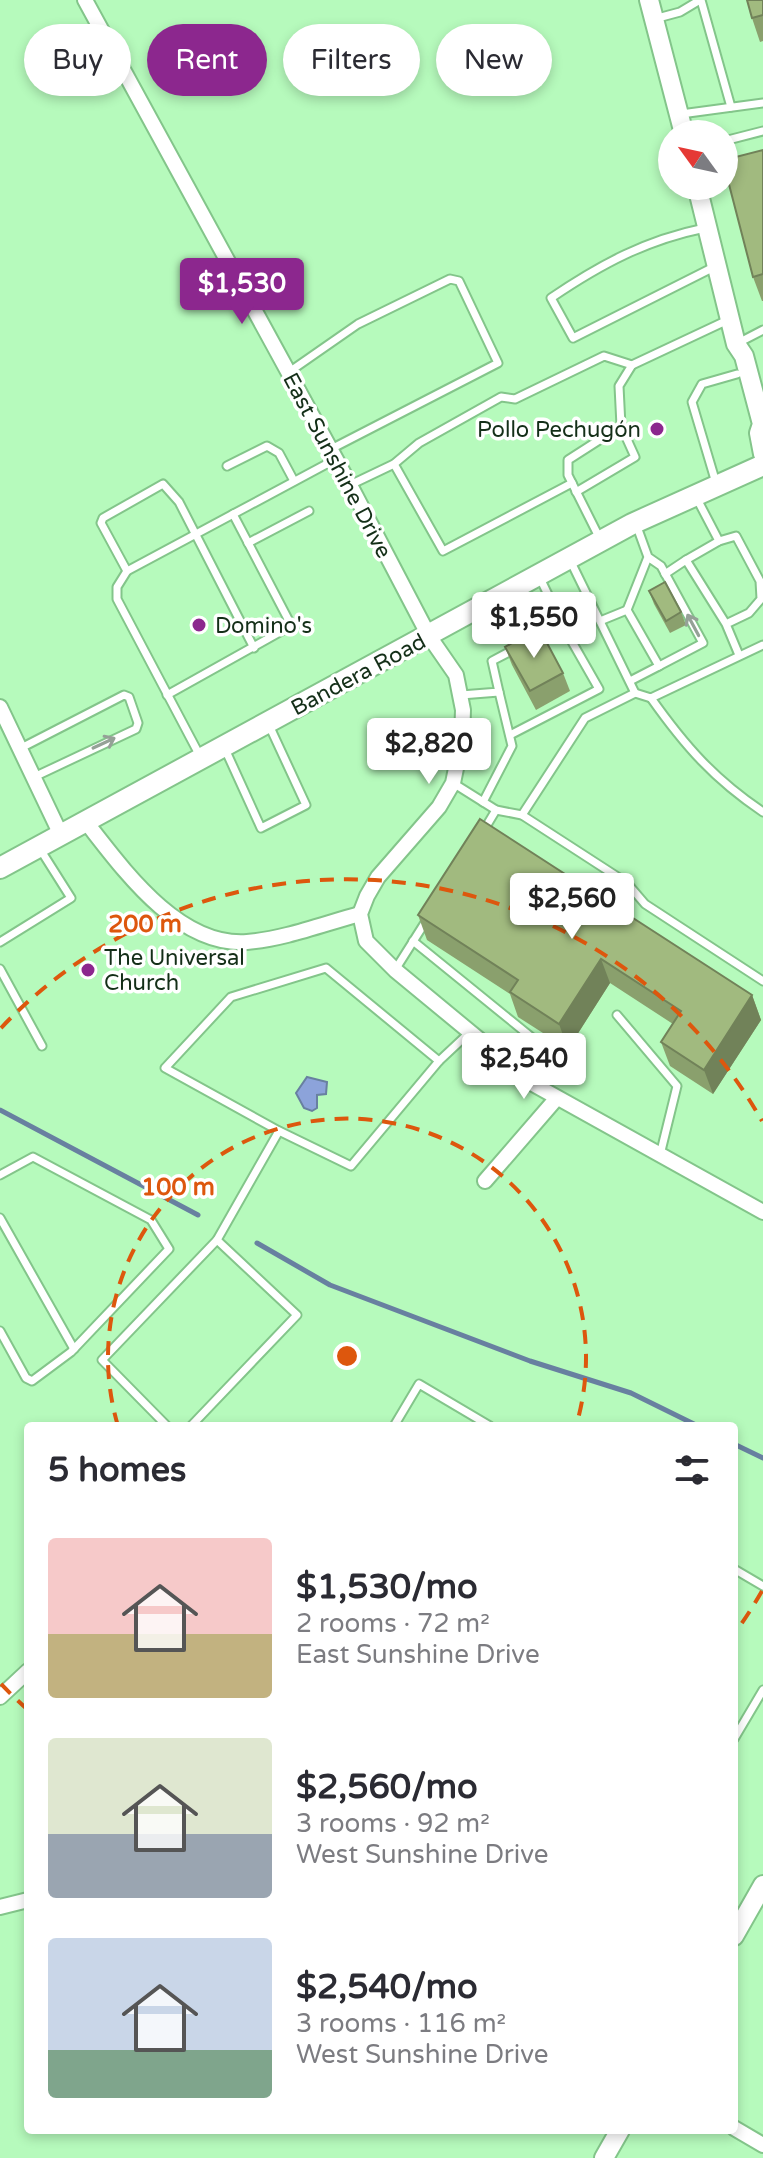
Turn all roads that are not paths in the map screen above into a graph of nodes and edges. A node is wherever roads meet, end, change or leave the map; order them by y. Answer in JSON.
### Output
{"nodes":[{"id":1,"x":85,"y":0,"type":"edge"},
{"id":2,"x":649,"y":0,"type":"edge"},
{"id":3,"x":700,"y":0,"type":"edge"},
{"id":4,"x":654,"y":19,"type":"junction"},
{"id":5,"x":763,"y":103,"type":"edge"},
{"id":6,"x":731,"y":107,"type":"junction"},
{"id":7,"x":679,"y":115,"type":"junction"},
{"id":8,"x":680,"y":120,"type":"edge"},
{"id":9,"x":763,"y":131,"type":"edge"},
{"id":10,"x":738,"y":137,"type":"edge"},
{"id":11,"x":700,"y":200,"type":"edge"},
{"id":12,"x":707,"y":228,"type":"junction"},
{"id":13,"x":717,"y":266,"type":"junction"},
{"id":14,"x":730,"y":319,"type":"junction"},
{"id":15,"x":763,"y":330,"type":"edge"},
{"id":16,"x":736,"y":344,"type":"junction"},
{"id":17,"x":632,"y":365,"type":"junction"},
{"id":18,"x":289,"y":372,"type":"junction"},
{"id":19,"x":737,"y":374,"type":"junction"},
{"id":20,"x":621,"y":426,"type":"junction"},
{"id":21,"x":759,"y":433,"type":"junction"},
{"id":22,"x":333,"y":454,"type":"junction"},
{"id":23,"x":763,"y":454,"type":"edge"},
{"id":24,"x":394,"y":464,"type":"junction"},
{"id":25,"x":763,"y":465,"type":"edge"},
{"id":26,"x":227,"y":466,"type":"dead end"},
{"id":27,"x":294,"y":481,"type":"junction"},
{"id":28,"x":572,"y":483,"type":"junction"},
{"id":29,"x":716,"y":483,"type":"junction"},
{"id":30,"x":350,"y":485,"type":"junction"},
{"id":31,"x":576,"y":492,"type":"junction"},
{"id":32,"x":694,"y":494,"type":"junction"},
{"id":33,"x":309,"y":511,"type":"dead end"},
{"id":34,"x":233,"y":514,"type":"junction"},
{"id":35,"x":636,"y":522,"type":"junction"},
{"id":36,"x":195,"y":535,"type":"junction"},
{"id":37,"x":601,"y":541,"type":"junction"},
{"id":38,"x":719,"y":541,"type":"junction"},
{"id":39,"x":248,"y":543,"type":"junction"},
{"id":40,"x":648,"y":557,"type":"junction"},
{"id":41,"x":569,"y":558,"type":"junction"},
{"id":42,"x":686,"y":560,"type":"junction"},
{"id":43,"x":127,"y":571,"type":"junction"},
{"id":44,"x":665,"y":574,"type":"junction"},
{"id":45,"x":538,"y":575,"type":"junction"},
{"id":46,"x":627,"y":610,"type":"junction"},
{"id":47,"x":600,"y":621,"type":"junction"},
{"id":48,"x":726,"y":624,"type":"junction"},
{"id":49,"x":563,"y":626,"type":"junction"},
{"id":50,"x":429,"y":636,"type":"junction"},
{"id":51,"x":763,"y":645,"type":"edge"},
{"id":52,"x":254,"y":648,"type":"junction"},
{"id":53,"x":739,"y":655,"type":"junction"},
{"id":54,"x":659,"y":666,"type":"junction"},
{"id":55,"x":630,"y":681,"type":"junction"},
{"id":56,"x":499,"y":692,"type":"junction"},
{"id":57,"x":635,"y":693,"type":"junction"},
{"id":58,"x":167,"y":695,"type":"junction"},
{"id":59,"x":461,"y":695,"type":"junction"},
{"id":60,"x":651,"y":698,"type":"junction"},
{"id":61,"x":0,"y":707,"type":"edge"},
{"id":62,"x":268,"y":723,"type":"junction"},
{"id":63,"x":510,"y":735,"type":"junction"},
{"id":64,"x":224,"y":747,"type":"junction"},
{"id":65,"x":21,"y":748,"type":"junction"},
{"id":66,"x":202,"y":758,"type":"junction"},
{"id":67,"x":34,"y":777,"type":"junction"},
{"id":68,"x":453,"y":783,"type":"junction"},
{"id":69,"x":483,"y":802,"type":"junction"},
{"id":70,"x":496,"y":810,"type":"junction"},
{"id":71,"x":763,"y":812,"type":"edge"},
{"id":72,"x":522,"y":815,"type":"junction"},
{"id":73,"x":86,"y":822,"type":"junction"},
{"id":74,"x":61,"y":835,"type":"junction"},
{"id":75,"x":480,"y":836,"type":"edge"},
{"id":76,"x":39,"y":847,"type":"junction"},
{"id":77,"x":0,"y":868,"type":"edge"},
{"id":78,"x":360,"y":914,"type":"junction"},
{"id":79,"x":429,"y":915,"type":"edge"},
{"id":80,"x":413,"y":941,"type":"junction"},
{"id":81,"x":0,"y":942,"type":"edge"},
{"id":82,"x":0,"y":969,"type":"edge"},
{"id":83,"x":395,"y":970,"type":"junction"},
{"id":84,"x":763,"y":981,"type":"edge"},
{"id":85,"x":617,"y":1015,"type":"dead end"},
{"id":86,"x":470,"y":1032,"type":"junction"},
{"id":87,"x":42,"y":1046,"type":"dead end"},
{"id":88,"x":546,"y":1049,"type":"dead end"},
{"id":89,"x":439,"y":1061,"type":"junction"},
{"id":90,"x":556,"y":1099,"type":"junction"},
{"id":91,"x":279,"y":1131,"type":"junction"},
{"id":92,"x":660,"y":1157,"type":"junction"},
{"id":93,"x":0,"y":1175,"type":"edge"},
{"id":94,"x":485,"y":1181,"type":"dead end"},
{"id":95,"x":763,"y":1212,"type":"edge"},
{"id":96,"x":0,"y":1218,"type":"edge"},
{"id":97,"x":217,"y":1240,"type":"junction"},
{"id":98,"x":0,"y":1331,"type":"edge"},
{"id":99,"x":74,"y":1349,"type":"junction"},
{"id":100,"x":163,"y":1422,"type":"edge"},
{"id":101,"x":195,"y":1422,"type":"edge"},
{"id":102,"x":396,"y":1422,"type":"edge"},
{"id":103,"x":483,"y":1422,"type":"edge"},
{"id":104,"x":738,"y":1571,"type":"edge"},
{"id":105,"x":763,"y":1586,"type":"edge"},
{"id":106,"x":24,"y":1675,"type":"edge"},
{"id":107,"x":763,"y":1691,"type":"edge"},
{"id":108,"x":0,"y":1697,"type":"edge"},
{"id":109,"x":738,"y":1732,"type":"edge"},
{"id":110,"x":763,"y":1885,"type":"edge"},
{"id":111,"x":24,"y":1901,"type":"edge"},
{"id":112,"x":0,"y":1907,"type":"edge"},
{"id":113,"x":738,"y":1926,"type":"edge"},
{"id":114,"x":738,"y":2130,"type":"edge"},
{"id":115,"x":618,"y":2134,"type":"edge"},
{"id":116,"x":763,"y":2145,"type":"edge"},
{"id":117,"x":604,"y":2158,"type":"edge"}],
"edges":[{"from":1,"to":18,"type":"street","name":"East Sunshine Drive"},
{"from":2,"to":4,"type":"street"},
{"from":3,"to":4,"type":"lane"},
{"from":3,"to":6,"type":"lane"},
{"from":4,"to":7,"type":"street"},
{"from":5,"to":6,"type":"lane"},
{"from":6,"to":7,"type":"lane"},
{"from":7,"to":8,"type":"street"},
{"from":9,"to":10,"type":"lane"},
{"from":11,"to":12,"type":"street"},
{"from":12,"to":13,"type":"street"},
{"from":12,"to":13,"type":"lane"},
{"from":13,"to":14,"type":"street"},
{"from":14,"to":16,"type":"street"},
{"from":14,"to":17,"type":"lane"},
{"from":15,"to":16,"type":"lane"},
{"from":16,"to":19,"type":"street"},
{"from":16,"to":21,"type":"street"},
{"from":17,"to":20,"type":"lane"},
{"from":17,"to":24,"type":"lane"},
{"from":18,"to":22,"type":"street","name":"East Sunshine Drive"},
{"from":18,"to":22,"type":"lane"},
{"from":19,"to":21,"type":"street"},
{"from":19,"to":29,"type":"lane"},
{"from":20,"to":28,"type":"lane"},
{"from":20,"to":31,"type":"lane"},
{"from":21,"to":23,"type":"street"},
{"from":22,"to":27,"type":"lane"},
{"from":22,"to":30,"type":"street","name":"East Sunshine Drive"},
{"from":24,"to":28,"type":"lane"},
{"from":24,"to":30,"type":"lane"},
{"from":25,"to":29,"type":"main road","name":"Bandera Road"},
{"from":26,"to":27,"type":"lane"},
{"from":27,"to":34,"type":"lane"},
{"from":28,"to":31,"type":"lane"},
{"from":29,"to":32,"type":"main road","name":"Bandera Road"},
{"from":30,"to":50,"type":"street","name":"East Sunshine Drive"},
{"from":31,"to":37,"type":"lane"},
{"from":32,"to":35,"type":"main road","name":"Bandera Road"},
{"from":32,"to":38,"type":"lane"},
{"from":33,"to":39,"type":"lane"},
{"from":34,"to":36,"type":"lane"},
{"from":34,"to":39,"type":"lane"},
{"from":35,"to":37,"type":"main road","name":"Bandera Road"},
{"from":35,"to":40,"type":"lane"},
{"from":36,"to":43,"type":"lane"},
{"from":36,"to":43,"type":"lane"},
{"from":36,"to":52,"type":"lane"},
{"from":37,"to":41,"type":"main road","name":"Bandera Road"},
{"from":38,"to":42,"type":"lane"},
{"from":38,"to":48,"type":"lane"},
{"from":39,"to":52,"type":"lane"},
{"from":40,"to":44,"type":"lane"},
{"from":40,"to":46,"type":"lane"},
{"from":41,"to":45,"type":"main road","name":"Bandera Road"},
{"from":41,"to":47,"type":"lane"},
{"from":42,"to":44,"type":"lane"},
{"from":42,"to":48,"type":"lane"},
{"from":43,"to":58,"type":"lane"},
{"from":54,"to":44,"type":"lane","one_way":true},
{"from":45,"to":49,"type":"lane"},
{"from":45,"to":50,"type":"main road","name":"Bandera Road"},
{"from":46,"to":47,"type":"lane"},
{"from":46,"to":54,"type":"lane"},
{"from":47,"to":55,"type":"lane"},
{"from":48,"to":53,"type":"lane"},
{"from":49,"to":56,"type":"lane"},
{"from":49,"to":63,"type":"lane"},
{"from":50,"to":59,"type":"street","name":"East Sunshine Drive"},
{"from":50,"to":62,"type":"main road","name":"Bandera Road"},
{"from":51,"to":53,"type":"lane"},
{"from":52,"to":58,"type":"lane"},
{"from":53,"to":60,"type":"lane"},
{"from":54,"to":55,"type":"lane"},
{"from":55,"to":57,"type":"lane"},
{"from":56,"to":59,"type":"lane"},
{"from":56,"to":63,"type":"lane"},
{"from":57,"to":60,"type":"lane"},
{"from":57,"to":72,"type":"lane"},
{"from":58,"to":66,"type":"lane"},
{"from":59,"to":68,"type":"street"},
{"from":60,"to":71,"type":"lane"},
{"from":61,"to":65,"type":"street"},
{"from":62,"to":64,"type":"main road","name":"Bandera Road"},
{"from":62,"to":64,"type":"lane"},
{"from":63,"to":69,"type":"lane"},
{"from":64,"to":66,"type":"main road","name":"Bandera Road"},
{"from":65,"to":67,"type":"street"},
{"from":67,"to":65,"type":"lane","one_way":true},
{"from":66,"to":73,"type":"main road","name":"Bandera Road"},
{"from":67,"to":74,"type":"street"},
{"from":68,"to":69,"type":"lane"},
{"from":68,"to":78,"type":"street"},
{"from":69,"to":70,"type":"lane"},
{"from":70,"to":72,"type":"lane"},
{"from":70,"to":75,"type":"lane"},
{"from":72,"to":84,"type":"lane"},
{"from":73,"to":74,"type":"main road","name":"Bandera Road"},
{"from":73,"to":78,"type":"street"},
{"from":74,"to":76,"type":"main road","name":"Bandera Road"},
{"from":76,"to":77,"type":"main road","name":"Bandera Road"},
{"from":76,"to":81,"type":"lane"},
{"from":78,"to":83,"type":"street"},
{"from":79,"to":80,"type":"lane"},
{"from":80,"to":83,"type":"lane"},
{"from":80,"to":88,"type":"lane"},
{"from":82,"to":87,"type":"lane"},
{"from":83,"to":86,"type":"street"},
{"from":85,"to":92,"type":"lane"},
{"from":86,"to":89,"type":"lane"},
{"from":86,"to":90,"type":"street"},
{"from":89,"to":91,"type":"lane"},
{"from":89,"to":91,"type":"lane"},
{"from":90,"to":92,"type":"street"},
{"from":90,"to":94,"type":"street"},
{"from":91,"to":97,"type":"lane"},
{"from":92,"to":95,"type":"street"},
{"from":93,"to":99,"type":"lane"},
{"from":96,"to":99,"type":"lane"},
{"from":97,"to":100,"type":"lane"},
{"from":97,"to":101,"type":"lane"},
{"from":98,"to":99,"type":"lane"},
{"from":102,"to":103,"type":"lane"},
{"from":104,"to":105,"type":"lane"},
{"from":106,"to":108,"type":"street"},
{"from":107,"to":109,"type":"lane"},
{"from":110,"to":113,"type":"street"},
{"from":111,"to":112,"type":"street"},
{"from":114,"to":116,"type":"street"},
{"from":115,"to":117,"type":"street"}]}
